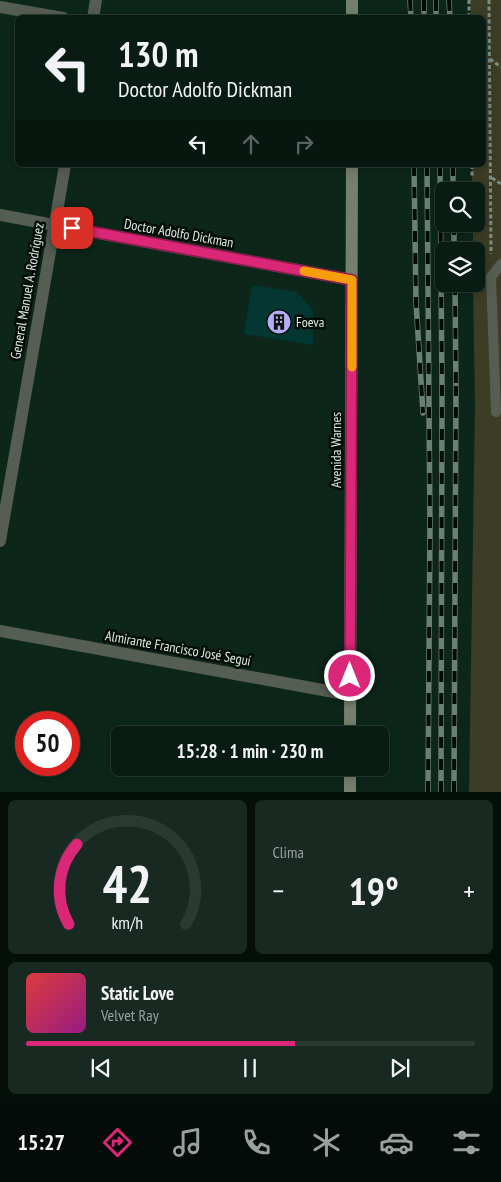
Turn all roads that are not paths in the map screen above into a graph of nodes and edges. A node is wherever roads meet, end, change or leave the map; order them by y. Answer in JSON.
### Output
{"nodes":[{"id":1,"x":96,"y":0,"type":"edge"},
{"id":2,"x":352,"y":0,"type":"edge"},
{"id":3,"x":0,"y":7,"type":"edge"},
{"id":4,"x":46,"y":15,"type":"edge"},
{"id":5,"x":94,"y":15,"type":"edge"},
{"id":6,"x":352,"y":15,"type":"edge"},
{"id":7,"x":65,"y":167,"type":"edge"},
{"id":8,"x":352,"y":167,"type":"edge"},
{"id":9,"x":0,"y":215,"type":"edge"},
{"id":10,"x":53,"y":225,"type":"junction"},
{"id":11,"x":501,"y":264,"type":"edge"},
{"id":12,"x":352,"y":280,"type":"junction"},
{"id":13,"x":496,"y":412,"type":"dead end"},
{"id":14,"x":0,"y":541,"type":"edge"},
{"id":15,"x":0,"y":631,"type":"edge"},
{"id":16,"x":350,"y":695,"type":"junction"},
{"id":17,"x":350,"y":726,"type":"edge"},
{"id":18,"x":350,"y":776,"type":"edge"},
{"id":19,"x":350,"y":792,"type":"edge"}],
"edges":[{"from":1,"to":5,"type":"street"},
{"from":2,"to":6,"type":"main road"},
{"from":3,"to":4,"type":"street"},
{"from":7,"to":10,"type":"street","name":"General Manuel A. Rodríguez"},
{"from":8,"to":12,"type":"main road","name":"Avenida Warnes"},
{"from":9,"to":10,"type":"street","name":"Doctor Adolfo Dickman"},
{"from":10,"to":12,"type":"street","name":"Doctor Adolfo Dickman"},
{"from":10,"to":14,"type":"street","name":"General Manuel A. Rodríguez"},
{"from":11,"to":13,"type":"lane"},
{"from":12,"to":16,"type":"main road","name":"Avenida Warnes"},
{"from":15,"to":16,"type":"street","name":"Almirante Francisco José Seguí"},
{"from":16,"to":17,"type":"main road","name":"Avenida Warnes"},
{"from":18,"to":19,"type":"main road"}]}
